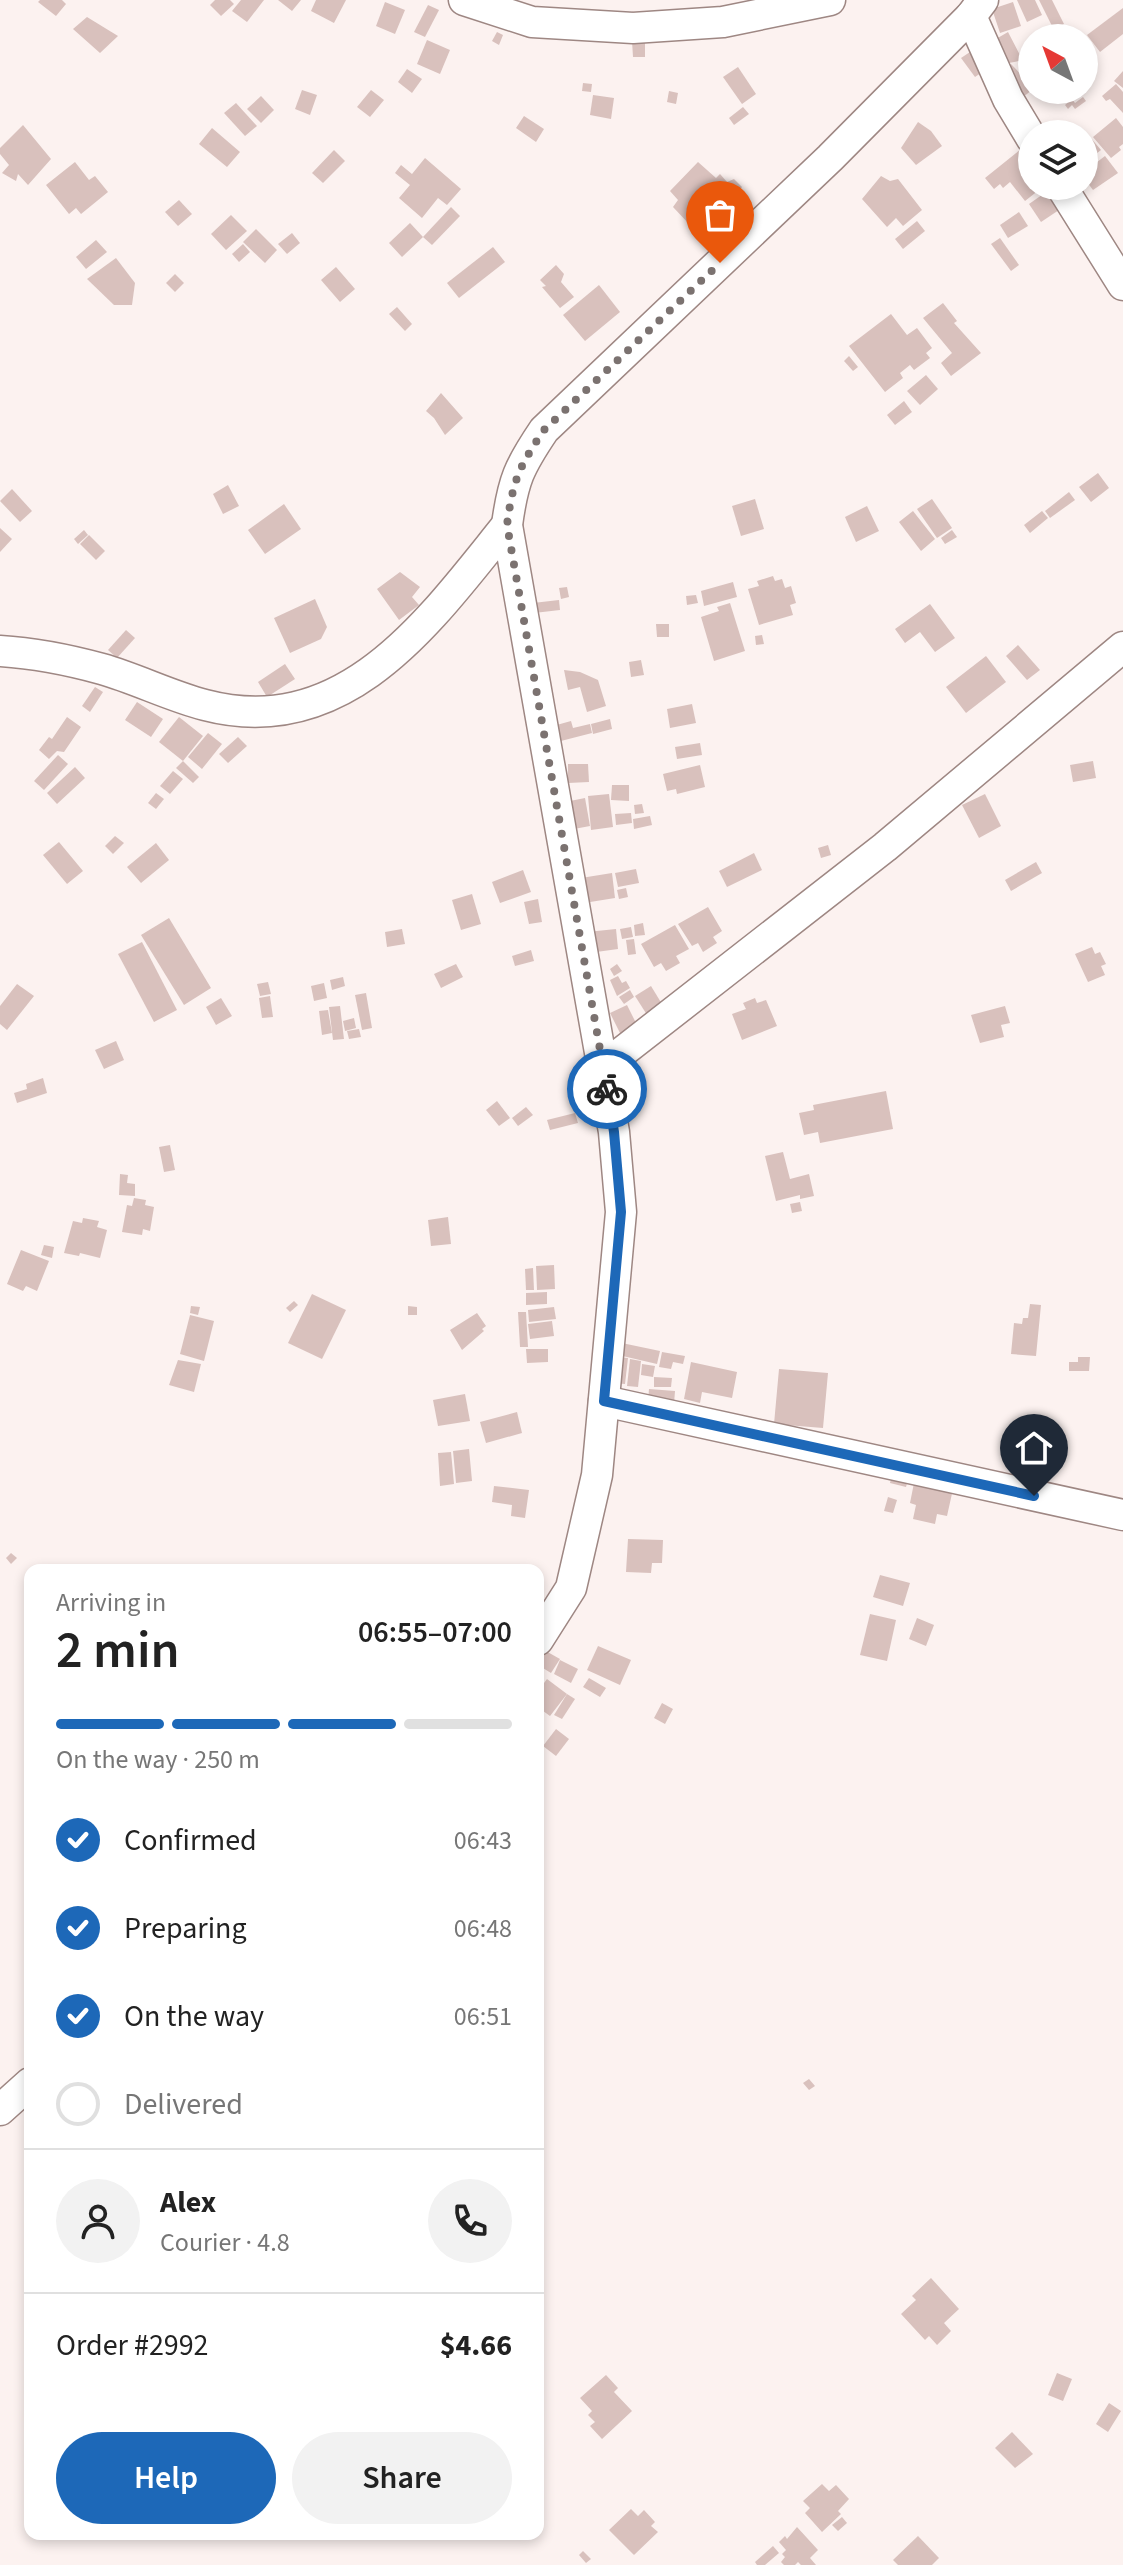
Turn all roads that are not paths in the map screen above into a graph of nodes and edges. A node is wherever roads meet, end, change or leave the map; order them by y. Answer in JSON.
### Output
{"nodes":[{"id":1,"x":464,"y":0,"type":"edge"},
{"id":2,"x":830,"y":0,"type":"edge"},
{"id":3,"x":977,"y":8,"type":"edge"},
{"id":4,"x":1021,"y":120,"type":"edge"},
{"id":5,"x":1070,"y":200,"type":"edge"},
{"id":6,"x":1123,"y":285,"type":"edge"},
{"id":7,"x":507,"y":525,"type":"junction"},
{"id":8,"x":1123,"y":647,"type":"edge"},
{"id":9,"x":0,"y":651,"type":"edge"},
{"id":10,"x":603,"y":1067,"type":"junction"},
{"id":11,"x":604,"y":1401,"type":"junction"},
{"id":12,"x":1123,"y":1515,"type":"edge"},
{"id":13,"x":544,"y":1631,"type":"edge"},
{"id":14,"x":24,"y":2088,"type":"edge"},
{"id":15,"x":0,"y":2110,"type":"edge"}],
"edges":[{"from":1,"to":2,"type":"street"},
{"from":3,"to":4,"type":"street"},
{"from":3,"to":7,"type":"street"},
{"from":5,"to":6,"type":"street"},
{"from":7,"to":9,"type":"street"},
{"from":7,"to":10,"type":"street"},
{"from":8,"to":10,"type":"street"},
{"from":10,"to":11,"type":"street"},
{"from":11,"to":12,"type":"street"},
{"from":11,"to":13,"type":"street"},
{"from":14,"to":15,"type":"street"}]}
